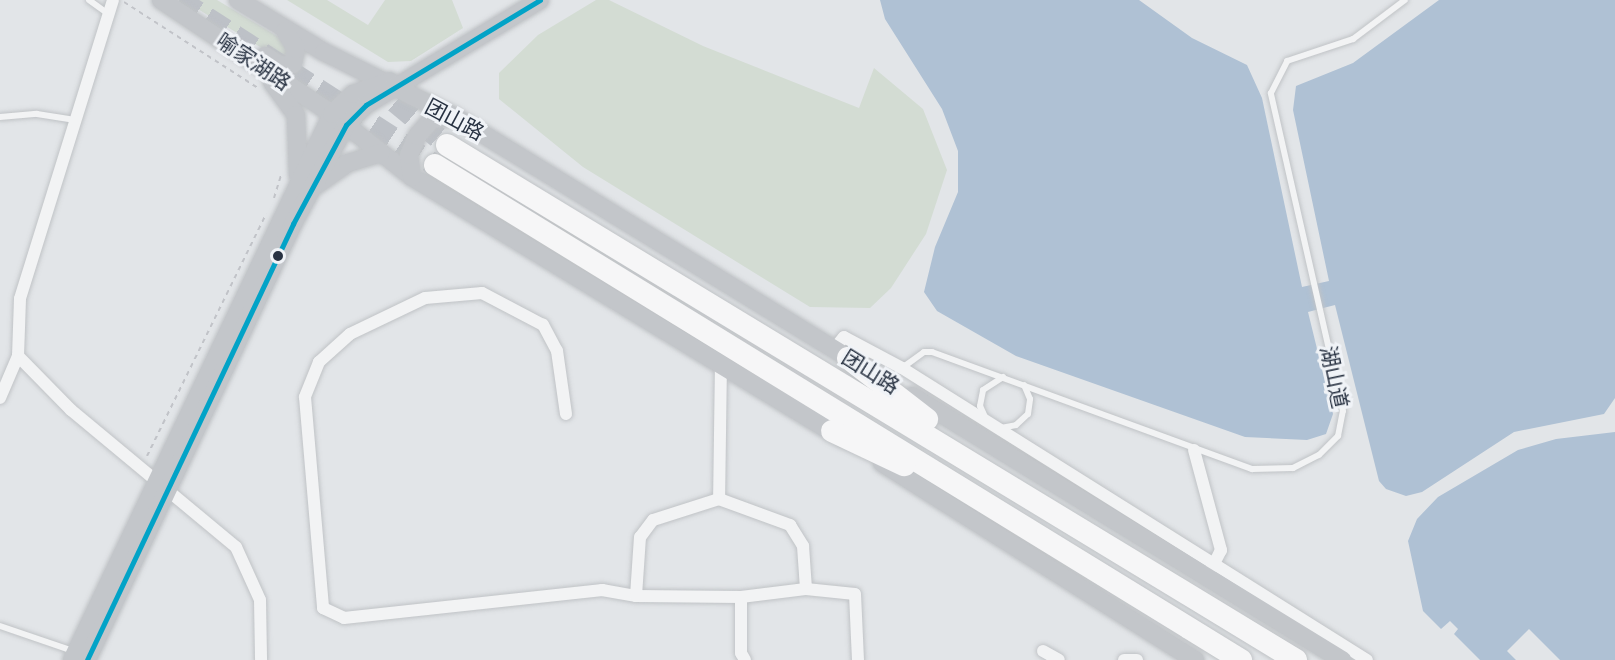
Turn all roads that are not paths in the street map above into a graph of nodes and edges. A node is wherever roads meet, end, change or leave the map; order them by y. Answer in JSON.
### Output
{"nodes":[{"id":1,"x":89,"y":0,"type":"edge"},
{"id":2,"x":113,"y":0,"type":"edge"},
{"id":3,"x":160,"y":0,"type":"edge"},
{"id":4,"x":238,"y":0,"type":"edge"},
{"id":5,"x":540,"y":0,"type":"edge"},
{"id":6,"x":1405,"y":0,"type":"edge"},
{"id":7,"x":107,"y":13,"type":"junction"},
{"id":8,"x":280,"y":25,"type":"junction"},
{"id":9,"x":234,"y":47,"type":"junction"},
{"id":10,"x":390,"y":85,"type":"junction"},
{"id":11,"x":0,"y":117,"type":"edge"},
{"id":12,"x":455,"y":117,"type":"junction"},
{"id":13,"x":74,"y":120,"type":"junction"},
{"id":14,"x":339,"y":120,"type":"junction"},
{"id":15,"x":447,"y":145,"type":"tunnel mouth"},
{"id":16,"x":381,"y":153,"type":"junction"},
{"id":17,"x":435,"y":165,"type":"tunnel mouth"},
{"id":18,"x":412,"y":177,"type":"junction"},
{"id":19,"x":304,"y":186,"type":"junction"},
{"id":20,"x":842,"y":353,"type":"junction"},
{"id":21,"x":18,"y":356,"type":"junction"},
{"id":22,"x":721,"y":362,"type":"junction"},
{"id":23,"x":902,"y":368,"type":"junction"},
{"id":24,"x":1004,"y":377,"type":"junction"},
{"id":25,"x":1024,"y":385,"type":"junction"},
{"id":26,"x":0,"y":398,"type":"edge"},
{"id":27,"x":566,"y":414,"type":"dead end"},
{"id":28,"x":987,"y":420,"type":"junction"},
{"id":29,"x":1000,"y":428,"type":"junction"},
{"id":30,"x":832,"y":431,"type":"junction"},
{"id":31,"x":1194,"y":450,"type":"junction"},
{"id":32,"x":161,"y":488,"type":"junction"},
{"id":33,"x":1021,"y":490,"type":"junction"},
{"id":34,"x":719,"y":499,"type":"junction"},
{"id":35,"x":1001,"y":510,"type":"junction"},
{"id":36,"x":1211,"y":569,"type":"junction"},
{"id":37,"x":806,"y":589,"type":"junction"},
{"id":38,"x":636,"y":596,"type":"junction"},
{"id":39,"x":741,"y":597,"type":"junction"},
{"id":40,"x":0,"y":626,"type":"edge"},
{"id":41,"x":1043,"y":651,"type":"dead end"},
{"id":42,"x":81,"y":657,"type":"edge"},
{"id":43,"x":261,"y":660,"type":"edge"},
{"id":44,"x":745,"y":660,"type":"edge"},
{"id":45,"x":858,"y":660,"type":"edge"},
{"id":46,"x":1059,"y":660,"type":"edge"},
{"id":47,"x":1124,"y":660,"type":"edge"},
{"id":48,"x":1137,"y":660,"type":"edge"},
{"id":49,"x":1195,"y":660,"type":"edge"},
{"id":50,"x":1242,"y":660,"type":"edge"},
{"id":51,"x":1296,"y":660,"type":"edge"},
{"id":52,"x":1342,"y":660,"type":"edge"},
{"id":53,"x":1367,"y":660,"type":"edge"}],
"edges":[{"from":1,"to":7,"type":"lane"},
{"from":2,"to":7,"type":"street"},
{"from":3,"to":9,"type":"main road","name":"喻家湖路"},
{"from":4,"to":8,"type":"main road","name":"喻家湖路"},
{"from":5,"to":10,"type":"main road"},
{"from":6,"to":31,"type":"lane","name":"湖山道"},
{"from":7,"to":13,"type":"street"},
{"from":8,"to":9,"type":"main road"},
{"from":8,"to":10,"type":"main road","name":"喻家湖路"},
{"from":9,"to":14,"type":"main road","name":"喻家湖路"},
{"from":9,"to":19,"type":"main road"},
{"from":10,"to":12,"type":"main road","name":"团山路"},
{"from":10,"to":14,"type":"main road"},
{"from":11,"to":13,"type":"lane"},
{"from":12,"to":18,"type":"main road"},
{"from":12,"to":20,"type":"main road","name":"团山路"},
{"from":13,"to":21,"type":"street"},
{"from":14,"to":16,"type":"main road"},
{"from":14,"to":19,"type":"main road"},
{"from":15,"to":33,"type":"highway","name":"团山路"},
{"from":16,"to":18,"type":"main road"},
{"from":16,"to":19,"type":"main road"},
{"from":17,"to":35,"type":"highway"},
{"from":18,"to":22,"type":"main road"},
{"from":19,"to":32,"type":"main road"},
{"from":20,"to":23,"type":"street"},
{"from":20,"to":33,"type":"highway"},
{"from":20,"to":36,"type":"main road","name":"团山路"},
{"from":21,"to":26,"type":"street"},
{"from":21,"to":32,"type":"street"},
{"from":22,"to":30,"type":"main road"},
{"from":22,"to":34,"type":"street"},
{"from":23,"to":24,"type":"lane","name":"湖山道"},
{"from":23,"to":28,"type":"street"},
{"from":24,"to":25,"type":"lane","name":"湖山道"},
{"from":24,"to":28,"type":"lane"},
{"from":25,"to":29,"type":"lane"},
{"from":25,"to":31,"type":"lane","name":"湖山道"},
{"from":27,"to":38,"type":"street"},
{"from":28,"to":29,"type":"street"},
{"from":29,"to":36,"type":"street"},
{"from":30,"to":35,"type":"highway"},
{"from":30,"to":49,"type":"main road"},
{"from":31,"to":36,"type":"street"},
{"from":32,"to":42,"type":"main road"},
{"from":32,"to":43,"type":"street"},
{"from":33,"to":51,"type":"highway","name":"团山路"},
{"from":34,"to":37,"type":"street"},
{"from":34,"to":38,"type":"street"},
{"from":35,"to":50,"type":"highway"},
{"from":36,"to":52,"type":"main road","name":"团山路"},
{"from":36,"to":53,"type":"street"},
{"from":37,"to":39,"type":"street"},
{"from":37,"to":45,"type":"street"},
{"from":38,"to":39,"type":"street"},
{"from":39,"to":44,"type":"street"},
{"from":40,"to":42,"type":"lane"},
{"from":41,"to":46,"type":"street"},
{"from":47,"to":48,"type":"street"}]}
